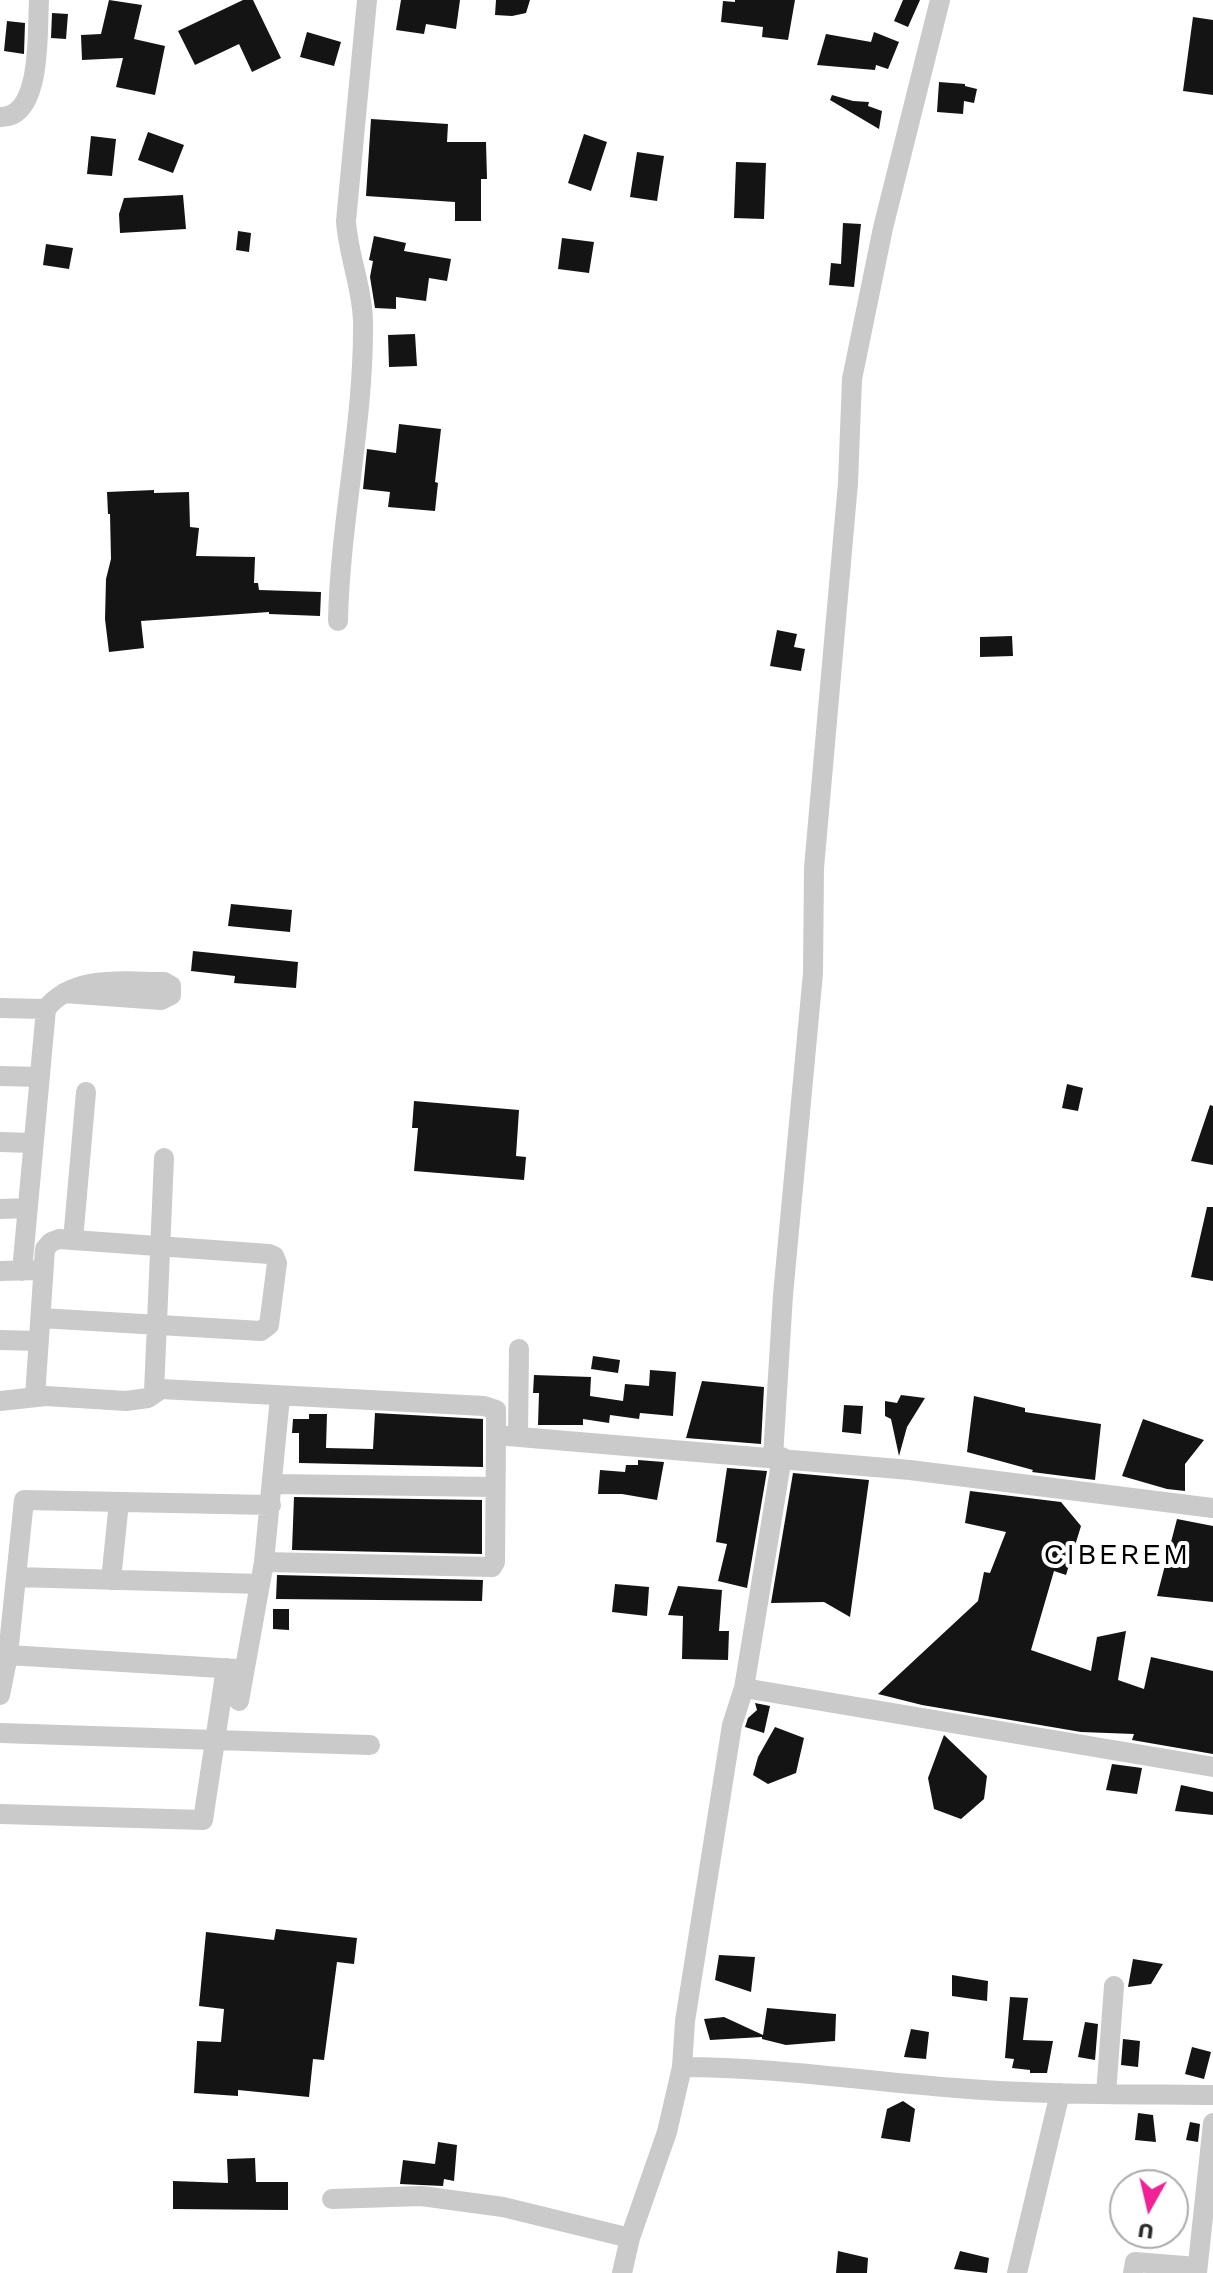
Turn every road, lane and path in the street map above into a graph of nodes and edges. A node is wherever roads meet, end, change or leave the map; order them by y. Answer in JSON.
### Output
{"nodes":[{"id":1,"x":39,"y":0,"type":"edge"},
{"id":2,"x":367,"y":0,"type":"edge"},
{"id":3,"x":940,"y":0,"type":"edge"},
{"id":4,"x":0,"y":117,"type":"edge"},
{"id":5,"x":338,"y":621,"type":"dead end"},
{"id":6,"x":64,"y":993,"type":"dead end"},
{"id":7,"x":0,"y":1008,"type":"edge"},
{"id":8,"x":46,"y":1009,"type":"junction"},
{"id":9,"x":0,"y":1076,"type":"edge"},
{"id":10,"x":40,"y":1077,"type":"junction"},
{"id":11,"x":86,"y":1092,"type":"dead end"},
{"id":12,"x":0,"y":1142,"type":"edge"},
{"id":13,"x":33,"y":1143,"type":"junction"},
{"id":14,"x":164,"y":1158,"type":"dead end"},
{"id":15,"x":28,"y":1208,"type":"junction"},
{"id":16,"x":0,"y":1209,"type":"edge"},
{"id":17,"x":73,"y":1240,"type":"junction"},
{"id":18,"x":161,"y":1245,"type":"junction"},
{"id":19,"x":44,"y":1270,"type":"junction"},
{"id":20,"x":0,"y":1271,"type":"edge"},
{"id":21,"x":22,"y":1271,"type":"junction"},
{"id":22,"x":41,"y":1318,"type":"junction"},
{"id":23,"x":157,"y":1324,"type":"junction"},
{"id":24,"x":0,"y":1340,"type":"edge"},
{"id":25,"x":39,"y":1341,"type":"junction"},
{"id":26,"x":519,"y":1349,"type":"dead end"},
{"id":27,"x":154,"y":1392,"type":"junction"},
{"id":28,"x":35,"y":1397,"type":"junction"},
{"id":29,"x":280,"y":1397,"type":"junction"},
{"id":30,"x":0,"y":1401,"type":"edge"},
{"id":31,"x":496,"y":1435,"type":"junction"},
{"id":32,"x":518,"y":1437,"type":"junction"},
{"id":33,"x":777,"y":1457,"type":"junction"},
{"id":34,"x":495,"y":1487,"type":"junction"},
{"id":35,"x":272,"y":1495,"type":"junction"},
{"id":36,"x":119,"y":1502,"type":"junction"},
{"id":37,"x":1213,"y":1508,"type":"edge"},
{"id":38,"x":264,"y":1562,"type":"junction"},
{"id":39,"x":16,"y":1577,"type":"junction"},
{"id":40,"x":111,"y":1580,"type":"junction"},
{"id":41,"x":260,"y":1584,"type":"junction"},
{"id":42,"x":8,"y":1655,"type":"junction"},
{"id":43,"x":235,"y":1669,"type":"junction"},
{"id":44,"x":744,"y":1688,"type":"junction"},
{"id":45,"x":0,"y":1695,"type":"edge"},
{"id":46,"x":239,"y":1701,"type":"dead end"},
{"id":47,"x":0,"y":1733,"type":"edge"},
{"id":48,"x":215,"y":1741,"type":"junction"},
{"id":49,"x":370,"y":1745,"type":"dead end"},
{"id":50,"x":1213,"y":1767,"type":"edge"},
{"id":51,"x":0,"y":1814,"type":"edge"},
{"id":52,"x":1114,"y":1986,"type":"dead end"},
{"id":53,"x":682,"y":2067,"type":"junction"},
{"id":54,"x":1060,"y":2093,"type":"junction"},
{"id":55,"x":1106,"y":2094,"type":"junction"},
{"id":56,"x":1213,"y":2095,"type":"edge"},
{"id":57,"x":1213,"y":2123,"type":"edge"},
{"id":58,"x":332,"y":2199,"type":"dead end"},
{"id":59,"x":630,"y":2238,"type":"junction"},
{"id":60,"x":1197,"y":2270,"type":"edge"},
{"id":61,"x":622,"y":2273,"type":"edge"},
{"id":62,"x":1017,"y":2273,"type":"edge"},
{"id":63,"x":1133,"y":2273,"type":"edge"}],
"edges":[{"from":1,"to":4,"type":"street"},
{"from":2,"to":5,"type":"street"},
{"from":3,"to":33,"type":"street"},
{"from":6,"to":8,"type":"street"},
{"from":7,"to":8,"type":"street"},
{"from":8,"to":10,"type":"street"},
{"from":9,"to":10,"type":"street"},
{"from":10,"to":13,"type":"street"},
{"from":11,"to":17,"type":"street"},
{"from":12,"to":13,"type":"street"},
{"from":13,"to":15,"type":"street"},
{"from":14,"to":18,"type":"street"},
{"from":15,"to":16,"type":"street"},
{"from":15,"to":21,"type":"street"},
{"from":17,"to":18,"type":"street"},
{"from":17,"to":19,"type":"street"},
{"from":18,"to":23,"type":"street"},
{"from":18,"to":23,"type":"street"},
{"from":19,"to":21,"type":"street"},
{"from":19,"to":22,"type":"street"},
{"from":20,"to":21,"type":"street"},
{"from":22,"to":23,"type":"street"},
{"from":22,"to":25,"type":"street"},
{"from":23,"to":27,"type":"street"},
{"from":24,"to":25,"type":"street"},
{"from":25,"to":28,"type":"street"},
{"from":26,"to":32,"type":"street"},
{"from":27,"to":28,"type":"street"},
{"from":27,"to":29,"type":"street"},
{"from":28,"to":30,"type":"street"},
{"from":29,"to":31,"type":"street"},
{"from":29,"to":35,"type":"street"},
{"from":31,"to":32,"type":"street"},
{"from":31,"to":34,"type":"street"},
{"from":32,"to":33,"type":"street"},
{"from":33,"to":37,"type":"street"},
{"from":33,"to":44,"type":"street"},
{"from":34,"to":35,"type":"street"},
{"from":34,"to":38,"type":"street"},
{"from":35,"to":36,"type":"street"},
{"from":35,"to":38,"type":"street"},
{"from":36,"to":39,"type":"street"},
{"from":36,"to":40,"type":"street"},
{"from":38,"to":41,"type":"street"},
{"from":39,"to":40,"type":"street"},
{"from":39,"to":42,"type":"street"},
{"from":40,"to":41,"type":"street"},
{"from":41,"to":43,"type":"street"},
{"from":42,"to":43,"type":"street"},
{"from":42,"to":45,"type":"street"},
{"from":43,"to":46,"type":"street"},
{"from":43,"to":48,"type":"street"},
{"from":44,"to":50,"type":"street"},
{"from":44,"to":53,"type":"street"},
{"from":47,"to":48,"type":"street"},
{"from":48,"to":49,"type":"street"},
{"from":48,"to":51,"type":"street"},
{"from":52,"to":55,"type":"street"},
{"from":53,"to":54,"type":"street"},
{"from":53,"to":59,"type":"street"},
{"from":54,"to":55,"type":"street"},
{"from":54,"to":62,"type":"street"},
{"from":55,"to":56,"type":"street"},
{"from":57,"to":60,"type":"street"},
{"from":58,"to":59,"type":"street"},
{"from":59,"to":61,"type":"street"},
{"from":60,"to":63,"type":"street"}]}
